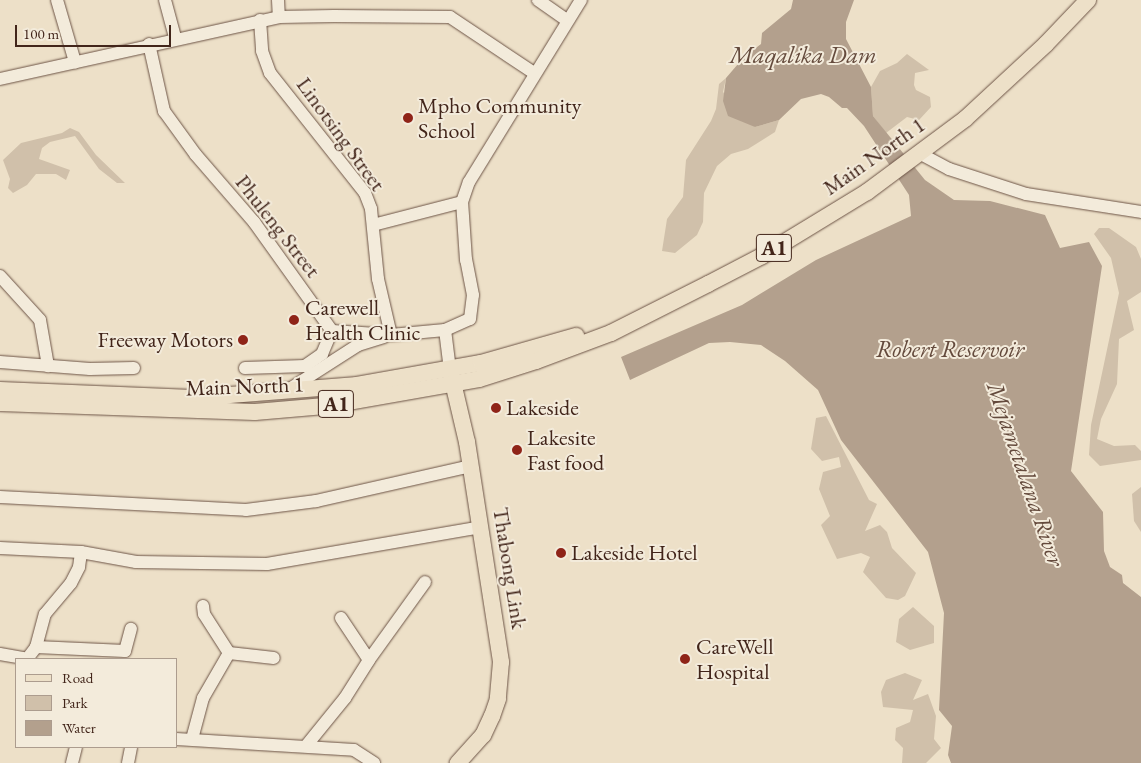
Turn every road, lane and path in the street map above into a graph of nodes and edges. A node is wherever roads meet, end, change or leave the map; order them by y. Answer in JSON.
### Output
{"nodes":[{"id":1,"x":57,"y":0,"type":"edge"},
{"id":2,"x":165,"y":0,"type":"edge"},
{"id":3,"x":278,"y":0,"type":"edge"},
{"id":4,"x":538,"y":0,"type":"edge"},
{"id":5,"x":581,"y":0,"type":"edge"},
{"id":6,"x":1088,"y":0,"type":"edge"},
{"id":7,"x":279,"y":17,"type":"junction"},
{"id":8,"x":260,"y":20,"type":"junction"},
{"id":9,"x":567,"y":20,"type":"junction"},
{"id":10,"x":175,"y":38,"type":"junction"},
{"id":11,"x":149,"y":44,"type":"junction"},
{"id":12,"x":75,"y":62,"type":"junction"},
{"id":13,"x":534,"y":73,"type":"junction"},
{"id":14,"x":0,"y":79,"type":"edge"},
{"id":15,"x":917,"y":155,"type":"junction"},
{"id":16,"x":462,"y":202,"type":"junction"},
{"id":17,"x":1141,"y":212,"type":"edge"},
{"id":18,"x":373,"y":224,"type":"junction"},
{"id":19,"x":0,"y":276,"type":"edge"},
{"id":20,"x":445,"y":330,"type":"junction"},
{"id":21,"x":332,"y":331,"type":"junction"},
{"id":22,"x":391,"y":335,"type":"junction"},
{"id":23,"x":0,"y":362,"type":"edge"},
{"id":24,"x":48,"y":366,"type":"junction"},
{"id":25,"x":134,"y":368,"type":"dead end"},
{"id":26,"x":245,"y":368,"type":"dead end"},
{"id":27,"x":451,"y":377,"type":"junction"},
{"id":28,"x":0,"y":390,"type":"edge"},
{"id":29,"x":288,"y":390,"type":"junction"},
{"id":30,"x":0,"y":402,"type":"edge"},
{"id":31,"x":471,"y":466,"type":"junction"},
{"id":32,"x":0,"y":497,"type":"edge"},
{"id":33,"x":480,"y":527,"type":"junction"},
{"id":34,"x":0,"y":548,"type":"edge"},
{"id":35,"x":80,"y":552,"type":"junction"},
{"id":36,"x":425,"y":582,"type":"dead end"},
{"id":37,"x":203,"y":606,"type":"dead end"},
{"id":38,"x":341,"y":618,"type":"dead end"},
{"id":39,"x":131,"y":629,"type":"dead end"},
{"id":40,"x":36,"y":647,"type":"junction"},
{"id":41,"x":229,"y":653,"type":"junction"},
{"id":42,"x":0,"y":654,"type":"edge"},
{"id":43,"x":22,"y":658,"type":"edge"},
{"id":44,"x":28,"y":658,"type":"edge"},
{"id":45,"x":274,"y":658,"type":"dead end"},
{"id":46,"x":368,"y":660,"type":"junction"},
{"id":47,"x":178,"y":739,"type":"edge"},
{"id":48,"x":192,"y":739,"type":"junction"},
{"id":49,"x":306,"y":746,"type":"junction"},
{"id":50,"x":76,"y":748,"type":"edge"},
{"id":51,"x":131,"y":748,"type":"edge"},
{"id":52,"x":72,"y":763,"type":"edge"},
{"id":53,"x":128,"y":763,"type":"edge"},
{"id":54,"x":374,"y":763,"type":"edge"},
{"id":55,"x":458,"y":763,"type":"edge"}],
"edges":[{"from":1,"to":12,"type":"street"},
{"from":2,"to":10,"type":"street"},
{"from":3,"to":7,"type":"street"},
{"from":4,"to":9,"type":"street"},
{"from":5,"to":9,"type":"street"},
{"from":6,"to":15,"type":"main road","name":"Main North 1","number":"A1"},
{"from":7,"to":8,"type":"street"},
{"from":7,"to":13,"type":"street"},
{"from":8,"to":10,"type":"street"},
{"from":8,"to":18,"type":"street","name":"Linotsing Street"},
{"from":9,"to":13,"type":"street"},
{"from":10,"to":11,"type":"street"},
{"from":11,"to":12,"type":"street"},
{"from":11,"to":21,"type":"street","name":"Phuleng Street"},
{"from":12,"to":14,"type":"street"},
{"from":13,"to":16,"type":"street"},
{"from":15,"to":17,"type":"street"},
{"from":15,"to":27,"type":"main road","name":"Main North 1","number":"A1"},
{"from":16,"to":18,"type":"street"},
{"from":16,"to":20,"type":"street"},
{"from":18,"to":22,"type":"street","name":"Linotsing Street"},
{"from":19,"to":24,"type":"street"},
{"from":20,"to":22,"type":"street"},
{"from":20,"to":27,"type":"street"},
{"from":21,"to":22,"type":"street"},
{"from":21,"to":26,"type":"street"},
{"from":22,"to":29,"type":"street"},
{"from":23,"to":24,"type":"street"},
{"from":24,"to":25,"type":"street"},
{"from":27,"to":29,"type":"main road","name":"Main North 1","number":"A1"},
{"from":27,"to":30,"type":"main road","name":"Main North 1","number":"A1"},
{"from":27,"to":31,"type":"main road","name":"Thabong Link"},
{"from":28,"to":29,"type":"main road","name":"Main North 1","number":"A1"},
{"from":31,"to":32,"type":"street"},
{"from":31,"to":33,"type":"main road","name":"Thabong Link"},
{"from":33,"to":35,"type":"street"},
{"from":33,"to":55,"type":"main road","name":"Thabong Link"},
{"from":34,"to":35,"type":"street"},
{"from":35,"to":40,"type":"street"},
{"from":36,"to":46,"type":"street"},
{"from":37,"to":41,"type":"street"},
{"from":38,"to":46,"type":"street"},
{"from":39,"to":40,"type":"street"},
{"from":40,"to":44,"type":"street"},
{"from":41,"to":45,"type":"street"},
{"from":41,"to":48,"type":"street"},
{"from":42,"to":43,"type":"street"},
{"from":46,"to":49,"type":"street"},
{"from":47,"to":48,"type":"street"},
{"from":48,"to":49,"type":"street"},
{"from":49,"to":54,"type":"street"},
{"from":50,"to":52,"type":"street"},
{"from":51,"to":53,"type":"street"}]}
